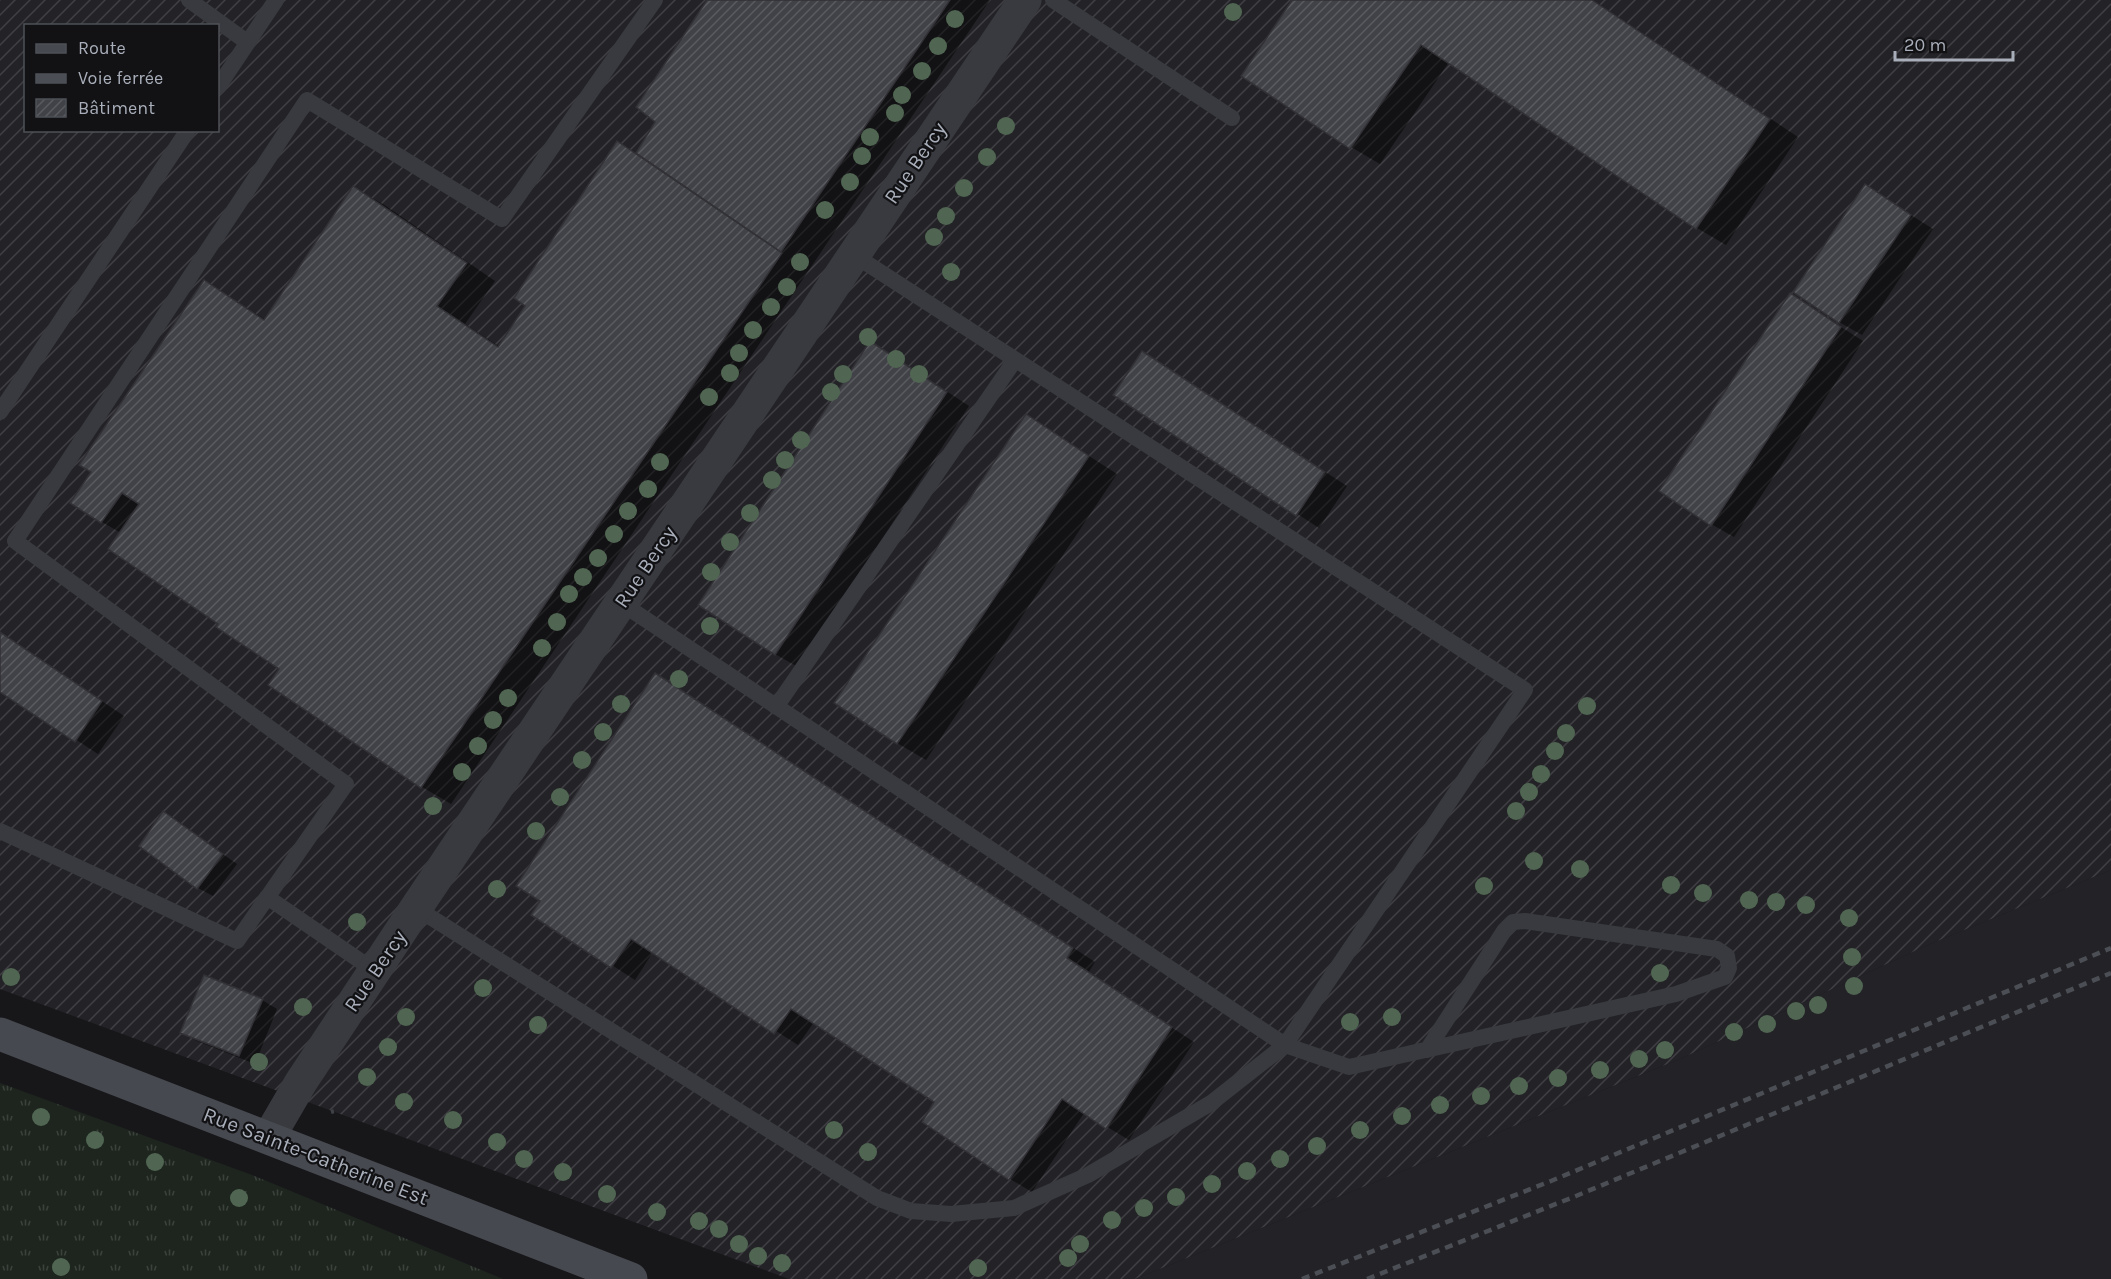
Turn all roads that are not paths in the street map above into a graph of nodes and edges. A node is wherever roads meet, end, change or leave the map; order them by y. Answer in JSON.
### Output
{"nodes":[{"id":1,"x":189,"y":0,"type":"edge"},
{"id":2,"x":276,"y":0,"type":"edge"},
{"id":3,"x":655,"y":0,"type":"edge"},
{"id":4,"x":1025,"y":0,"type":"edge"},
{"id":5,"x":1053,"y":0,"type":"edge"},
{"id":6,"x":247,"y":42,"type":"junction"},
{"id":7,"x":219,"y":85,"type":"edge"},
{"id":8,"x":1232,"y":118,"type":"dead end"},
{"id":9,"x":188,"y":132,"type":"edge"},
{"id":10,"x":854,"y":255,"type":"junction"},
{"id":11,"x":1015,"y":360,"type":"junction"},
{"id":12,"x":0,"y":412,"type":"edge"},
{"id":13,"x":621,"y":603,"type":"junction"},
{"id":14,"x":776,"y":707,"type":"junction"},
{"id":15,"x":0,"y":831,"type":"edge"},
{"id":16,"x":267,"y":897,"type":"junction"},
{"id":17,"x":416,"y":908,"type":"junction"},
{"id":18,"x":375,"y":970,"type":"junction"},
{"id":19,"x":0,"y":1034,"type":"edge"},
{"id":20,"x":1285,"y":1045,"type":"junction"},
{"id":21,"x":1427,"y":1050,"type":"junction"},
{"id":22,"x":269,"y":1137,"type":"junction"},
{"id":23,"x":631,"y":1279,"type":"edge"}],
"edges":[{"from":1,"to":6,"type":"lane"},
{"from":2,"to":6,"type":"lane"},
{"from":3,"to":16,"type":"lane"},
{"from":4,"to":10,"type":"street","name":"Rue Bercy"},
{"from":5,"to":8,"type":"lane"},
{"from":6,"to":7,"type":"lane"},
{"from":9,"to":12,"type":"lane"},
{"from":10,"to":11,"type":"lane"},
{"from":10,"to":13,"type":"street","name":"Rue Bercy"},
{"from":11,"to":14,"type":"lane"},
{"from":11,"to":20,"type":"lane"},
{"from":13,"to":14,"type":"lane"},
{"from":13,"to":17,"type":"street","name":"Rue Bercy"},
{"from":14,"to":20,"type":"lane"},
{"from":15,"to":16,"type":"lane"},
{"from":16,"to":18,"type":"lane"},
{"from":17,"to":18,"type":"street","name":"Rue Bercy"},
{"from":17,"to":20,"type":"lane"},
{"from":18,"to":22,"type":"street","name":"Rue Bercy"},
{"from":19,"to":22,"type":"street","name":"Rue Sainte-Catherine Est"},
{"from":20,"to":21,"type":"lane"},
{"from":21,"to":21,"type":"lane"},
{"from":22,"to":23,"type":"street","name":"Rue Sainte-Catherine Est"}]}
